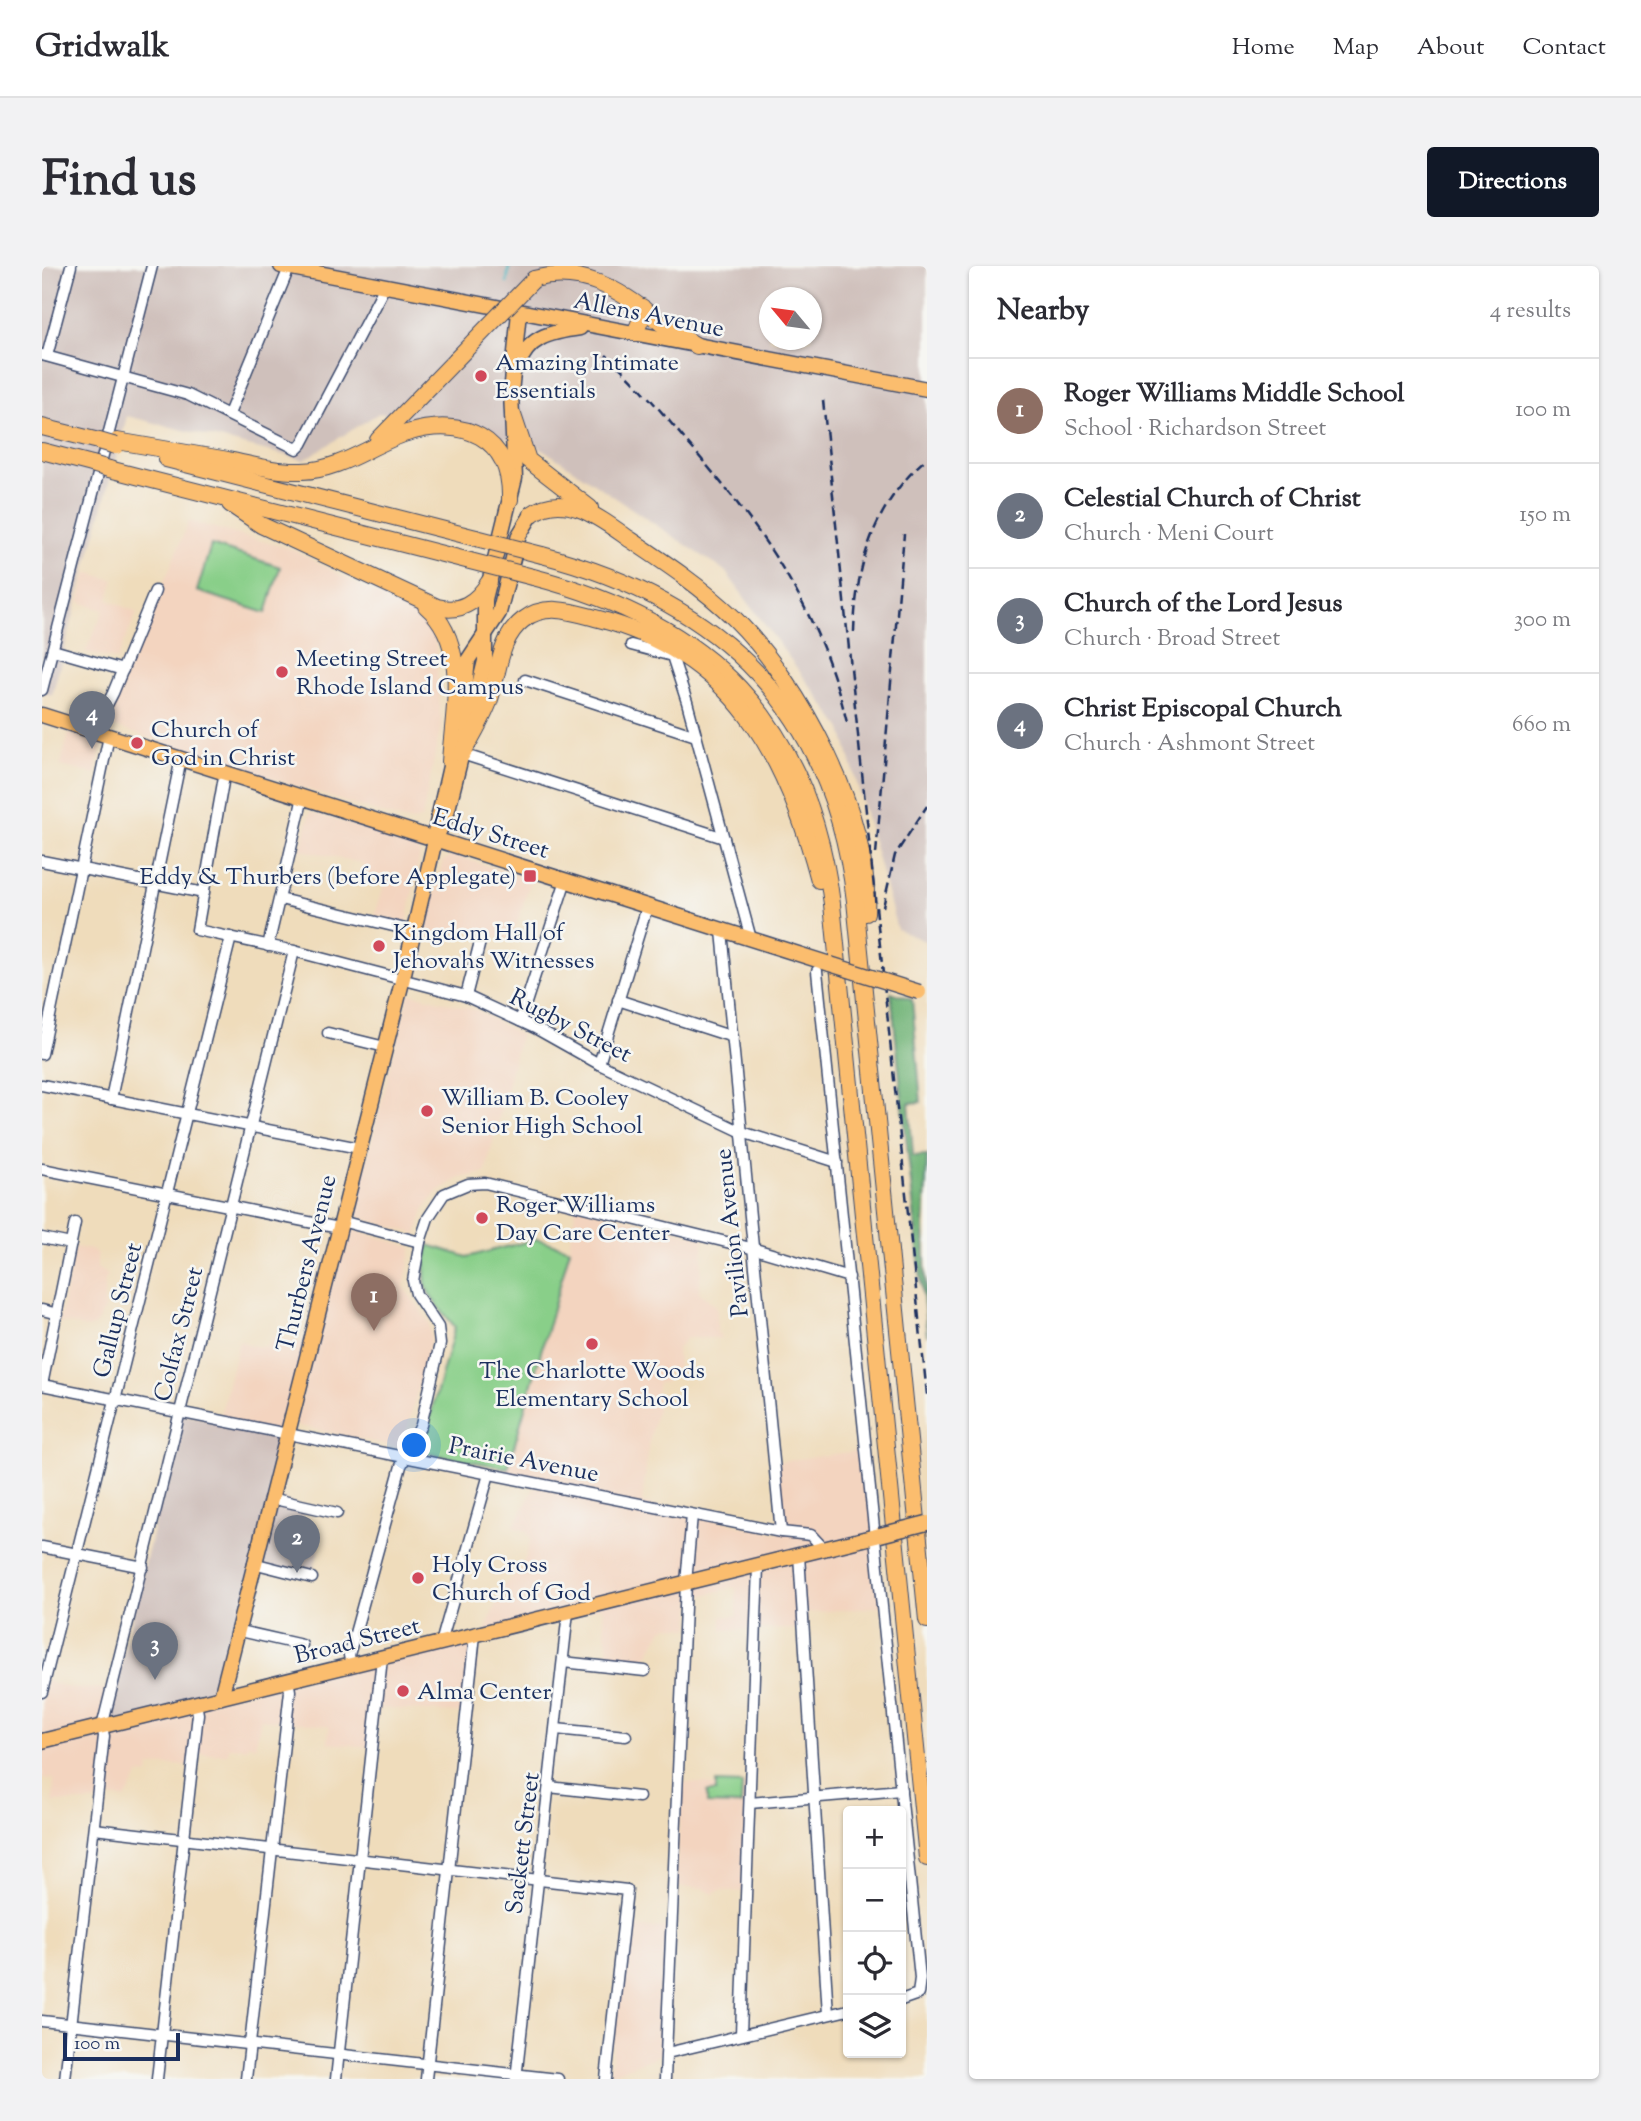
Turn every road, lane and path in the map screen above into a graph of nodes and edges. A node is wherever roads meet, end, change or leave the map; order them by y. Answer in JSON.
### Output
{"nodes":[{"id":1,"x":71,"y":266,"type":"edge"},
{"id":2,"x":152,"y":266,"type":"edge"},
{"id":3,"x":285,"y":267,"type":"edge"},
{"id":4,"x":384,"y":286,"type":"junction"},
{"id":5,"x":642,"y":307,"type":"junction"},
{"id":6,"x":519,"y":312,"type":"junction"},
{"id":7,"x":598,"y":326,"type":"junction"},
{"id":8,"x":635,"y":333,"type":"junction"},
{"id":9,"x":697,"y":346,"type":"junction"},
{"id":10,"x":44,"y":356,"type":"edge"},
{"id":11,"x":123,"y":376,"type":"junction"},
{"id":12,"x":512,"y":382,"type":"junction"},
{"id":13,"x":927,"y":389,"type":"edge"},
{"id":14,"x":229,"y":414,"type":"junction"},
{"id":15,"x":513,"y":415,"type":"junction"},
{"id":16,"x":42,"y":427,"type":"edge"},
{"id":17,"x":116,"y":444,"type":"junction"},
{"id":18,"x":42,"y":452,"type":"edge"},
{"id":19,"x":352,"y":459,"type":"junction"},
{"id":20,"x":220,"y":498,"type":"junction"},
{"id":21,"x":510,"y":500,"type":"junction"},
{"id":22,"x":532,"y":514,"type":"joint"},
{"id":23,"x":611,"y":526,"type":"junction"},
{"id":24,"x":489,"y":582,"type":"junction"},
{"id":25,"x":155,"y":591,"type":"dead end"},
{"id":26,"x":409,"y":595,"type":"junction"},
{"id":27,"x":484,"y":634,"type":"junction"},
{"id":28,"x":631,"y":645,"type":"dead end"},
{"id":29,"x":53,"y":650,"type":"junction"},
{"id":30,"x":123,"y":670,"type":"junction"},
{"id":31,"x":525,"y":680,"type":"dead end"},
{"id":32,"x":42,"y":690,"type":"edge"},
{"id":33,"x":42,"y":715,"type":"edge"},
{"id":34,"x":93,"y":732,"type":"junction"},
{"id":35,"x":108,"y":736,"type":"junction"},
{"id":36,"x":696,"y":736,"type":"junction"},
{"id":37,"x":181,"y":758,"type":"junction"},
{"id":38,"x":456,"y":758,"type":"junction"},
{"id":39,"x":225,"y":771,"type":"junction"},
{"id":40,"x":303,"y":797,"type":"junction"},
{"id":41,"x":723,"y":838,"type":"junction"},
{"id":42,"x":435,"y":840,"type":"junction"},
{"id":43,"x":42,"y":861,"type":"edge"},
{"id":44,"x":81,"y":869,"type":"junction"},
{"id":45,"x":566,"y":880,"type":"junction"},
{"id":46,"x":155,"y":884,"type":"junction"},
{"id":47,"x":204,"y":893,"type":"junction"},
{"id":48,"x":280,"y":899,"type":"junction"},
{"id":49,"x":647,"y":906,"type":"junction"},
{"id":50,"x":722,"y":931,"type":"junction"},
{"id":51,"x":414,"y":932,"type":"junction"},
{"id":52,"x":231,"y":937,"type":"junction"},
{"id":53,"x":481,"y":938,"type":"dead end"},
{"id":54,"x":751,"y":939,"type":"junction"},
{"id":55,"x":268,"y":946,"type":"junction"},
{"id":56,"x":836,"y":947,"type":"junction"},
{"id":57,"x":294,"y":951,"type":"junction"},
{"id":58,"x":860,"y":957,"type":"junction"},
{"id":59,"x":823,"y":967,"type":"junction"},
{"id":60,"x":403,"y":979,"type":"junction"},
{"id":61,"x":923,"y":993,"type":"edge"},
{"id":62,"x":466,"y":996,"type":"junction"},
{"id":63,"x":618,"y":1000,"type":"junction"},
{"id":64,"x":520,"y":1021,"type":"junction"},
{"id":65,"x":328,"y":1033,"type":"dead end"},
{"id":66,"x":733,"y":1037,"type":"junction"},
{"id":67,"x":43,"y":1039,"type":"edge"},
{"id":68,"x":385,"y":1047,"type":"junction"},
{"id":69,"x":42,"y":1054,"type":"edge"},
{"id":70,"x":599,"y":1064,"type":"junction"},
{"id":71,"x":42,"y":1085,"type":"edge"},
{"id":72,"x":111,"y":1099,"type":"junction"},
{"id":73,"x":187,"y":1114,"type":"junction"},
{"id":74,"x":251,"y":1126,"type":"junction"},
{"id":75,"x":742,"y":1132,"type":"junction"},
{"id":76,"x":359,"y":1148,"type":"junction"},
{"id":77,"x":837,"y":1162,"type":"junction"},
{"id":78,"x":42,"y":1168,"type":"edge"},
{"id":79,"x":167,"y":1194,"type":"junction"},
{"id":80,"x":232,"y":1206,"type":"junction"},
{"id":81,"x":75,"y":1223,"type":"dead end"},
{"id":82,"x":340,"y":1225,"type":"junction"},
{"id":83,"x":42,"y":1238,"type":"edge"},
{"id":84,"x":420,"y":1242,"type":"junction"},
{"id":85,"x":71,"y":1244,"type":"junction"},
{"id":86,"x":755,"y":1249,"type":"junction"},
{"id":87,"x":849,"y":1277,"type":"junction"},
{"id":88,"x":42,"y":1310,"type":"edge"},
{"id":89,"x":58,"y":1314,"type":"junction"},
{"id":90,"x":42,"y":1385,"type":"edge"},
{"id":91,"x":117,"y":1399,"type":"junction"},
{"id":92,"x":181,"y":1412,"type":"junction"},
{"id":93,"x":287,"y":1433,"type":"junction"},
{"id":94,"x":407,"y":1456,"type":"junction"},
{"id":95,"x":489,"y":1474,"type":"junction"},
{"id":96,"x":270,"y":1498,"type":"junction"},
{"id":97,"x":337,"y":1513,"type":"dead end"},
{"id":98,"x":692,"y":1515,"type":"junction"},
{"id":99,"x":927,"y":1523,"type":"edge"},
{"id":100,"x":787,"y":1533,"type":"junction"},
{"id":101,"x":877,"y":1536,"type":"junction"},
{"id":102,"x":42,"y":1547,"type":"edge"},
{"id":103,"x":812,"y":1552,"type":"junction"},
{"id":104,"x":78,"y":1554,"type":"junction"},
{"id":105,"x":253,"y":1563,"type":"junction"},
{"id":106,"x":758,"y":1566,"type":"junction"},
{"id":107,"x":142,"y":1567,"type":"junction"},
{"id":108,"x":312,"y":1578,"type":"dead end"},
{"id":109,"x":686,"y":1583,"type":"junction"},
{"id":110,"x":568,"y":1612,"type":"junction"},
{"id":111,"x":927,"y":1620,"type":"edge"},
{"id":112,"x":236,"y":1630,"type":"junction"},
{"id":113,"x":475,"y":1635,"type":"junction"},
{"id":114,"x":440,"y":1643,"type":"junction"},
{"id":115,"x":302,"y":1645,"type":"dead end"},
{"id":116,"x":382,"y":1658,"type":"junction"},
{"id":117,"x":563,"y":1662,"type":"junction"},
{"id":118,"x":351,"y":1665,"type":"junction"},
{"id":119,"x":645,"y":1671,"type":"dead end"},
{"id":120,"x":288,"y":1680,"type":"junction"},
{"id":121,"x":42,"y":1692,"type":"edge"},
{"id":122,"x":221,"y":1697,"type":"junction"},
{"id":123,"x":196,"y":1703,"type":"junction"},
{"id":124,"x":102,"y":1727,"type":"junction"},
{"id":125,"x":556,"y":1729,"type":"junction"},
{"id":126,"x":626,"y":1736,"type":"dead end"},
{"id":127,"x":42,"y":1741,"type":"edge"},
{"id":128,"x":549,"y":1787,"type":"junction"},
{"id":129,"x":901,"y":1790,"type":"junction"},
{"id":130,"x":639,"y":1797,"type":"dead end"},
{"id":131,"x":816,"y":1798,"type":"junction"},
{"id":132,"x":750,"y":1803,"type":"junction"},
{"id":133,"x":94,"y":1829,"type":"junction"},
{"id":134,"x":184,"y":1839,"type":"junction"},
{"id":135,"x":272,"y":1849,"type":"junction"},
{"id":136,"x":927,"y":1858,"type":"edge"},
{"id":137,"x":361,"y":1859,"type":"junction"},
{"id":138,"x":450,"y":1869,"type":"junction"},
{"id":139,"x":539,"y":1880,"type":"junction"},
{"id":140,"x":906,"y":1998,"type":"edge"},
{"id":141,"x":843,"y":2011,"type":"edge"},
{"id":142,"x":828,"y":2014,"type":"junction"},
{"id":143,"x":42,"y":2021,"type":"edge"},
{"id":144,"x":72,"y":2024,"type":"junction"},
{"id":145,"x":162,"y":2034,"type":"junction"},
{"id":146,"x":741,"y":2034,"type":"junction"},
{"id":147,"x":250,"y":2044,"type":"junction"},
{"id":148,"x":667,"y":2053,"type":"junction"},
{"id":149,"x":339,"y":2054,"type":"junction"},
{"id":150,"x":428,"y":2064,"type":"junction"},
{"id":151,"x":516,"y":2077,"type":"edge"},
{"id":152,"x":65,"y":2079,"type":"edge"},
{"id":153,"x":157,"y":2079,"type":"edge"},
{"id":154,"x":246,"y":2079,"type":"edge"},
{"id":155,"x":336,"y":2079,"type":"edge"},
{"id":156,"x":426,"y":2079,"type":"edge"},
{"id":157,"x":558,"y":2079,"type":"edge"},
{"id":158,"x":606,"y":2079,"type":"edge"},
{"id":159,"x":665,"y":2079,"type":"edge"}],
"edges":[{"from":1,"to":10,"type":"street"},
{"from":2,"to":11,"type":"street"},
{"from":3,"to":4,"type":"main road","name":"Allens Avenue"},
{"from":3,"to":14,"type":"street"},
{"from":4,"to":6,"type":"main road","name":"Allens Avenue"},
{"from":4,"to":14,"type":"street"},
{"from":5,"to":8,"type":"highway"},
{"from":5,"to":9,"type":"highway"},
{"from":5,"to":19,"type":"highway","bridge":true},
{"from":6,"to":7,"type":"main road","name":"Allens Avenue"},
{"from":6,"to":12,"type":"main road","name":"Thurbers Avenue"},
{"from":7,"to":8,"type":"main road","name":"Allens Avenue"},
{"from":7,"to":12,"type":"main road"},
{"from":8,"to":9,"type":"main road","name":"Allens Avenue"},
{"from":9,"to":13,"type":"main road","name":"Allens Avenue"},
{"from":10,"to":11,"type":"street"},
{"from":11,"to":14,"type":"street"},
{"from":11,"to":29,"type":"street"},
{"from":12,"to":15,"type":"main road","name":"Thurbers Avenue"},
{"from":15,"to":21,"type":"main road","name":"Thurbers Avenue"},
{"from":15,"to":23,"type":"highway"},
{"from":16,"to":17,"type":"highway","bridge":true},
{"from":17,"to":19,"type":"highway"},
{"from":17,"to":58,"type":"highway","bridge":true},
{"from":18,"to":20,"type":"highway","bridge":true},
{"from":19,"to":21,"type":"highway"},
{"from":20,"to":26,"type":"highway"},
{"from":20,"to":56,"type":"highway","bridge":true},
{"from":21,"to":24,"type":"main road","name":"Thurbers Avenue"},
{"from":22,"to":23,"type":"highway"},
{"from":22,"to":27,"type":"main road","name":"Thurbers Avenue"},
{"from":23,"to":58,"type":"highway"},
{"from":24,"to":26,"type":"highway"},
{"from":24,"to":27,"type":"main road","name":"Thurbers Avenue"},
{"from":25,"to":30,"type":"street"},
{"from":26,"to":38,"type":"highway"},
{"from":27,"to":38,"type":"main road","name":"Thurbers Avenue"},
{"from":28,"to":36,"type":"street"},
{"from":29,"to":30,"type":"street"},
{"from":29,"to":32,"type":"street"},
{"from":30,"to":34,"type":"street"},
{"from":31,"to":36,"type":"street"},
{"from":33,"to":34,"type":"main road","name":"Eddy Street"},
{"from":34,"to":35,"type":"main road","name":"Eddy Street"},
{"from":35,"to":37,"type":"main road","name":"Eddy Street"},
{"from":35,"to":44,"type":"street"},
{"from":36,"to":41,"type":"street"},
{"from":37,"to":39,"type":"main road","name":"Eddy Street"},
{"from":37,"to":46,"type":"street"},
{"from":38,"to":41,"type":"street"},
{"from":38,"to":42,"type":"main road","name":"Thurbers Avenue"},
{"from":38,"to":56,"type":"highway"},
{"from":39,"to":40,"type":"main road","name":"Eddy Street"},
{"from":39,"to":47,"type":"street"},
{"from":40,"to":42,"type":"main road","name":"Eddy Street"},
{"from":40,"to":48,"type":"street"},
{"from":41,"to":54,"type":"street"},
{"from":42,"to":45,"type":"main road","name":"Eddy Street"},
{"from":42,"to":51,"type":"main road","name":"Thurbers Avenue"},
{"from":43,"to":44,"type":"street"},
{"from":44,"to":46,"type":"street"},
{"from":44,"to":67,"type":"street"},
{"from":45,"to":49,"type":"main road","name":"Eddy Street"},
{"from":45,"to":64,"type":"street"},
{"from":46,"to":47,"type":"street"},
{"from":46,"to":72,"type":"street"},
{"from":47,"to":52,"type":"street","name":"Rugby Street"},
{"from":48,"to":51,"type":"street"},
{"from":48,"to":55,"type":"street"},
{"from":49,"to":50,"type":"main road","name":"Eddy Street"},
{"from":49,"to":63,"type":"street"},
{"from":50,"to":54,"type":"main road","name":"Eddy Street"},
{"from":50,"to":66,"type":"street","name":"Pavilion Avenue"},
{"from":51,"to":60,"type":"main road","name":"Thurbers Avenue"},
{"from":52,"to":55,"type":"street","name":"Rugby Street"},
{"from":52,"to":73,"type":"street","name":"Gallup Street"},
{"from":53,"to":62,"type":"street"},
{"from":54,"to":59,"type":"main road","name":"Eddy Street"},
{"from":55,"to":57,"type":"street","name":"Rugby Street"},
{"from":56,"to":136,"type":"highway"},
{"from":57,"to":60,"type":"street","name":"Rugby Street"},
{"from":57,"to":74,"type":"street","name":"Colfax Street"},
{"from":58,"to":111,"type":"highway"},
{"from":59,"to":61,"type":"main road","name":"Eddy Street","bridge":true},
{"from":59,"to":77,"type":"street"},
{"from":60,"to":62,"type":"street","name":"Rugby Street"},
{"from":60,"to":68,"type":"main road","name":"Thurbers Avenue"},
{"from":62,"to":64,"type":"street","name":"Rugby Street"},
{"from":63,"to":66,"type":"street"},
{"from":63,"to":70,"type":"street"},
{"from":64,"to":70,"type":"street","name":"Rugby Street"},
{"from":65,"to":68,"type":"street"},
{"from":66,"to":75,"type":"street","name":"Pavilion Avenue"},
{"from":67,"to":69,"type":"street"},
{"from":68,"to":76,"type":"main road","name":"Thurbers Avenue"},
{"from":70,"to":75,"type":"street","name":"Rugby Street"},
{"from":71,"to":72,"type":"street"},
{"from":72,"to":73,"type":"street"},
{"from":73,"to":74,"type":"street"},
{"from":73,"to":79,"type":"street","name":"Gallup Street"},
{"from":74,"to":76,"type":"street"},
{"from":74,"to":80,"type":"street","name":"Colfax Street"},
{"from":75,"to":77,"type":"street","name":"Rugby Street"},
{"from":75,"to":86,"type":"street","name":"Pavilion Avenue"},
{"from":76,"to":82,"type":"main road","name":"Thurbers Avenue"},
{"from":77,"to":87,"type":"street"},
{"from":78,"to":79,"type":"street"},
{"from":79,"to":80,"type":"street"},
{"from":79,"to":91,"type":"street","name":"Gallup Street"},
{"from":80,"to":82,"type":"street"},
{"from":80,"to":92,"type":"street","name":"Colfax Street"},
{"from":81,"to":85,"type":"street"},
{"from":82,"to":84,"type":"street"},
{"from":82,"to":93,"type":"main road","name":"Thurbers Avenue"},
{"from":83,"to":85,"type":"street"},
{"from":84,"to":86,"type":"street"},
{"from":84,"to":94,"type":"street"},
{"from":85,"to":89,"type":"street"},
{"from":86,"to":87,"type":"street"},
{"from":86,"to":100,"type":"street","name":"Pavilion Avenue"},
{"from":87,"to":101,"type":"street"},
{"from":88,"to":89,"type":"street"},
{"from":89,"to":90,"type":"street"},
{"from":90,"to":91,"type":"street","name":"Prairie Avenue"},
{"from":91,"to":92,"type":"street","name":"Prairie Avenue"},
{"from":91,"to":104,"type":"street","name":"Gallup Street"},
{"from":92,"to":93,"type":"street","name":"Prairie Avenue"},
{"from":92,"to":107,"type":"street","name":"Colfax Street"},
{"from":93,"to":94,"type":"street","name":"Prairie Avenue"},
{"from":93,"to":96,"type":"main road","name":"Thurbers Avenue"},
{"from":94,"to":95,"type":"street","name":"Prairie Avenue"},
{"from":94,"to":118,"type":"street"},
{"from":95,"to":98,"type":"street","name":"Prairie Avenue"},
{"from":95,"to":114,"type":"street"},
{"from":96,"to":97,"type":"street"},
{"from":96,"to":105,"type":"main road","name":"Thurbers Avenue"},
{"from":98,"to":100,"type":"street","name":"Prairie Avenue"},
{"from":98,"to":109,"type":"street"},
{"from":99,"to":101,"type":"main road","name":"Broad Street","bridge":true},
{"from":100,"to":103,"type":"street","name":"Prairie Avenue"},
{"from":101,"to":103,"type":"main road","name":"Broad Street"},
{"from":101,"to":129,"type":"street"},
{"from":102,"to":104,"type":"street"},
{"from":103,"to":106,"type":"main road","name":"Broad Street"},
{"from":103,"to":131,"type":"street"},
{"from":104,"to":107,"type":"street"},
{"from":104,"to":121,"type":"street","name":"Gallup Street"},
{"from":105,"to":108,"type":"street"},
{"from":105,"to":112,"type":"main road","name":"Thurbers Avenue"},
{"from":106,"to":109,"type":"main road","name":"Broad Street"},
{"from":106,"to":132,"type":"street"},
{"from":107,"to":124,"type":"street","name":"Colfax Street"},
{"from":109,"to":110,"type":"main road","name":"Broad Street"},
{"from":109,"to":148,"type":"street"},
{"from":110,"to":113,"type":"main road","name":"Broad Street"},
{"from":110,"to":117,"type":"street","name":"Sackett Street"},
{"from":112,"to":115,"type":"street"},
{"from":112,"to":122,"type":"main road","name":"Thurbers Avenue"},
{"from":113,"to":114,"type":"main road","name":"Broad Street"},
{"from":113,"to":138,"type":"street"},
{"from":114,"to":116,"type":"main road","name":"Broad Street"},
{"from":116,"to":118,"type":"main road","name":"Broad Street"},
{"from":116,"to":137,"type":"street"},
{"from":117,"to":119,"type":"street"},
{"from":117,"to":125,"type":"street","name":"Sackett Street"},
{"from":118,"to":120,"type":"main road","name":"Broad Street"},
{"from":120,"to":122,"type":"main road","name":"Broad Street"},
{"from":120,"to":135,"type":"street"},
{"from":122,"to":123,"type":"main road","name":"Broad Street"},
{"from":123,"to":124,"type":"main road","name":"Broad Street"},
{"from":123,"to":134,"type":"street"},
{"from":124,"to":127,"type":"main road","name":"Broad Street"},
{"from":124,"to":133,"type":"street","name":"Colfax Street"},
{"from":125,"to":126,"type":"street"},
{"from":125,"to":128,"type":"street","name":"Sackett Street"},
{"from":128,"to":130,"type":"street"},
{"from":128,"to":139,"type":"street","name":"Sackett Street"},
{"from":129,"to":131,"type":"street"},
{"from":129,"to":140,"type":"street"},
{"from":131,"to":132,"type":"street"},
{"from":131,"to":142,"type":"street"},
{"from":132,"to":146,"type":"street"},
{"from":133,"to":134,"type":"street"},
{"from":133,"to":144,"type":"street","name":"Colfax Street"},
{"from":134,"to":135,"type":"street"},
{"from":134,"to":145,"type":"street"},
{"from":135,"to":137,"type":"street"},
{"from":135,"to":147,"type":"street"},
{"from":137,"to":138,"type":"street"},
{"from":137,"to":149,"type":"street"},
{"from":138,"to":139,"type":"street"},
{"from":138,"to":150,"type":"street"},
{"from":139,"to":151,"type":"street","name":"Sackett Street"},
{"from":139,"to":158,"type":"street"},
{"from":141,"to":142,"type":"street"},
{"from":142,"to":146,"type":"street"},
{"from":143,"to":144,"type":"street"},
{"from":144,"to":145,"type":"street"},
{"from":144,"to":152,"type":"street","name":"Colfax Street"},
{"from":145,"to":147,"type":"street"},
{"from":145,"to":153,"type":"street"},
{"from":146,"to":148,"type":"street"},
{"from":147,"to":149,"type":"street"},
{"from":147,"to":154,"type":"street"},
{"from":148,"to":159,"type":"street"},
{"from":149,"to":150,"type":"street"},
{"from":149,"to":155,"type":"street"},
{"from":150,"to":151,"type":"street"},
{"from":150,"to":156,"type":"street"},
{"from":151,"to":157,"type":"street"}]}
